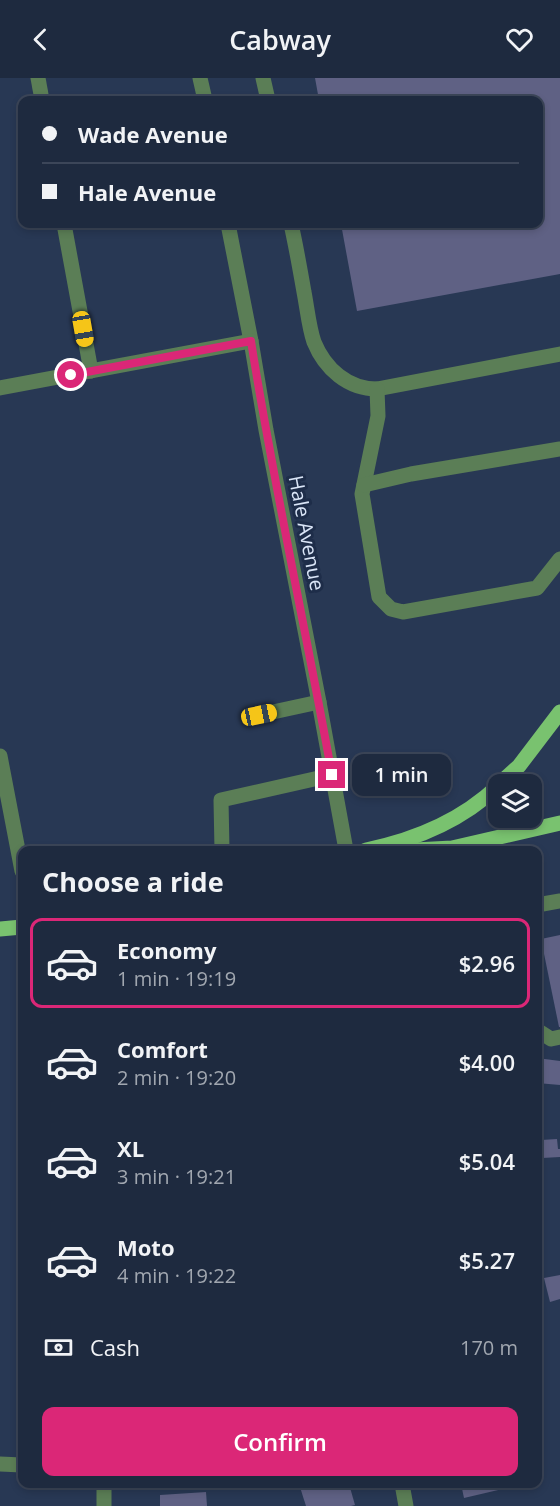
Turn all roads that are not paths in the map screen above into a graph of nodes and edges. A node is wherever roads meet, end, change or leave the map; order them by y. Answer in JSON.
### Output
{"nodes":[{"id":1,"x":38,"y":78,"type":"edge"},
{"id":2,"x":200,"y":78,"type":"edge"},
{"id":3,"x":263,"y":78,"type":"edge"},
{"id":4,"x":41,"y":96,"type":"edge"},
{"id":5,"x":204,"y":96,"type":"edge"},
{"id":6,"x":267,"y":96,"type":"edge"},
{"id":7,"x":65,"y":228,"type":"edge"},
{"id":8,"x":229,"y":228,"type":"edge"},
{"id":9,"x":292,"y":228,"type":"edge"},
{"id":10,"x":251,"y":341,"type":"junction"},
{"id":11,"x":560,"y":354,"type":"edge"},
{"id":12,"x":91,"y":371,"type":"junction"},
{"id":13,"x":0,"y":388,"type":"edge"},
{"id":14,"x":377,"y":389,"type":"junction"},
{"id":15,"x":560,"y":449,"type":"edge"},
{"id":16,"x":364,"y":484,"type":"junction"},
{"id":17,"x":560,"y":560,"type":"edge"},
{"id":18,"x":319,"y":702,"type":"junction"},
{"id":19,"x":560,"y":712,"type":"edge"},
{"id":20,"x":259,"y":715,"type":"dead end"},
{"id":21,"x":0,"y":756,"type":"edge"},
{"id":22,"x":511,"y":774,"type":"edge"},
{"id":23,"x":332,"y":775,"type":"junction"},
{"id":24,"x":488,"y":795,"type":"edge"},
{"id":25,"x":560,"y":823,"type":"edge"},
{"id":26,"x":222,"y":846,"type":"edge"},
{"id":27,"x":345,"y":846,"type":"edge"},
{"id":28,"x":384,"y":846,"type":"edge"},
{"id":29,"x":461,"y":846,"type":"edge"},
{"id":30,"x":18,"y":850,"type":"edge"},
{"id":31,"x":560,"y":901,"type":"edge"},
{"id":32,"x":542,"y":904,"type":"edge"},
{"id":33,"x":18,"y":927,"type":"edge"},
{"id":34,"x":0,"y":929,"type":"edge"},
{"id":35,"x":542,"y":1033,"type":"edge"},
{"id":36,"x":560,"y":1037,"type":"edge"},
{"id":37,"x":0,"y":1464,"type":"edge"},
{"id":38,"x":18,"y":1465,"type":"edge"},
{"id":39,"x":104,"y":1488,"type":"edge"},
{"id":40,"x":403,"y":1488,"type":"edge"},
{"id":41,"x":104,"y":1506,"type":"edge"},
{"id":42,"x":406,"y":1506,"type":"edge"}],
"edges":[{"from":1,"to":4,"type":"street"},
{"from":2,"to":5,"type":"street"},
{"from":3,"to":6,"type":"street"},
{"from":7,"to":12,"type":"street"},
{"from":8,"to":10,"type":"street","name":"Hale Avenue"},
{"from":9,"to":14,"type":"street"},
{"from":10,"to":12,"type":"street"},
{"from":10,"to":18,"type":"street","name":"Hale Avenue"},
{"from":11,"to":14,"type":"street"},
{"from":12,"to":13,"type":"street"},
{"from":14,"to":16,"type":"street"},
{"from":15,"to":16,"type":"street"},
{"from":16,"to":17,"type":"street"},
{"from":18,"to":20,"type":"street"},
{"from":18,"to":23,"type":"street","name":"Hale Avenue"},
{"from":19,"to":22,"type":"main road"},
{"from":21,"to":30,"type":"street"},
{"from":23,"to":26,"type":"street"},
{"from":23,"to":27,"type":"street","name":"Hale Avenue"},
{"from":24,"to":28,"type":"main road"},
{"from":25,"to":29,"type":"main road"},
{"from":31,"to":32,"type":"street"},
{"from":33,"to":34,"type":"main road"},
{"from":35,"to":36,"type":"street"},
{"from":37,"to":38,"type":"street"},
{"from":39,"to":41,"type":"street"},
{"from":40,"to":42,"type":"street"}]}
